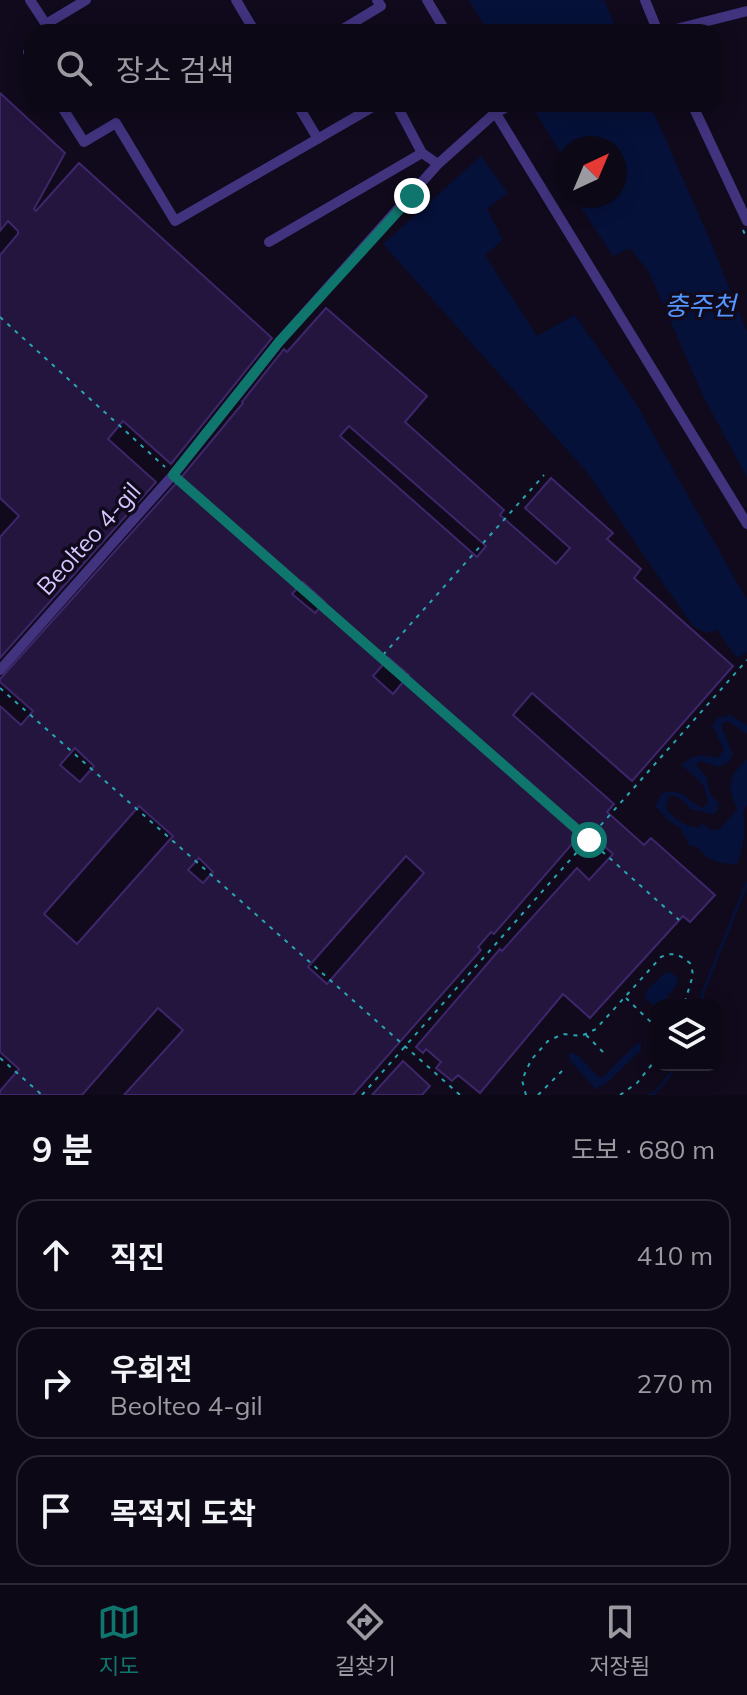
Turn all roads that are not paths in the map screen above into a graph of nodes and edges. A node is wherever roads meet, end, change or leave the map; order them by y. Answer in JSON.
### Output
{"nodes":[{"id":1,"x":30,"y":0,"type":"edge"},
{"id":2,"x":86,"y":0,"type":"edge"},
{"id":3,"x":236,"y":0,"type":"edge"},
{"id":4,"x":377,"y":0,"type":"edge"},
{"id":5,"x":427,"y":0,"type":"edge"},
{"id":6,"x":645,"y":0,"type":"edge"},
{"id":7,"x":747,"y":11,"type":"edge"},
{"id":8,"x":45,"y":24,"type":"edge"},
{"id":9,"x":53,"y":24,"type":"edge"},
{"id":10,"x":250,"y":24,"type":"edge"},
{"id":11,"x":351,"y":24,"type":"edge"},
{"id":12,"x":441,"y":24,"type":"edge"},
{"id":13,"x":657,"y":24,"type":"edge"},
{"id":14,"x":694,"y":24,"type":"edge"},
{"id":15,"x":65,"y":112,"type":"edge"},
{"id":16,"x":302,"y":112,"type":"edge"},
{"id":17,"x":364,"y":112,"type":"edge"},
{"id":18,"x":400,"y":112,"type":"edge"},
{"id":19,"x":488,"y":112,"type":"edge"},
{"id":20,"x":494,"y":112,"type":"edge"},
{"id":21,"x":696,"y":112,"type":"edge"},
{"id":22,"x":318,"y":139,"type":"junction"},
{"id":23,"x":422,"y":153,"type":"junction"},
{"id":24,"x":438,"y":164,"type":"junction"},
{"id":25,"x":747,"y":221,"type":"edge"},
{"id":26,"x":269,"y":242,"type":"dead end"},
{"id":27,"x":747,"y":524,"type":"edge"},
{"id":28,"x":0,"y":670,"type":"edge"}],
"edges":[{"from":1,"to":8,"type":"street"},
{"from":2,"to":9,"type":"street"},
{"from":3,"to":10,"type":"street"},
{"from":4,"to":11,"type":"street"},
{"from":5,"to":12,"type":"street"},
{"from":6,"to":13,"type":"street"},
{"from":7,"to":14,"type":"street"},
{"from":15,"to":22,"type":"street"},
{"from":16,"to":22,"type":"street"},
{"from":17,"to":22,"type":"street"},
{"from":18,"to":23,"type":"street"},
{"from":19,"to":24,"type":"street","name":"Beolteo 4-gil"},
{"from":20,"to":27,"type":"street"},
{"from":21,"to":25,"type":"street"},
{"from":23,"to":24,"type":"street"},
{"from":23,"to":26,"type":"street"},
{"from":24,"to":28,"type":"street","name":"Beolteo 4-gil"}]}
